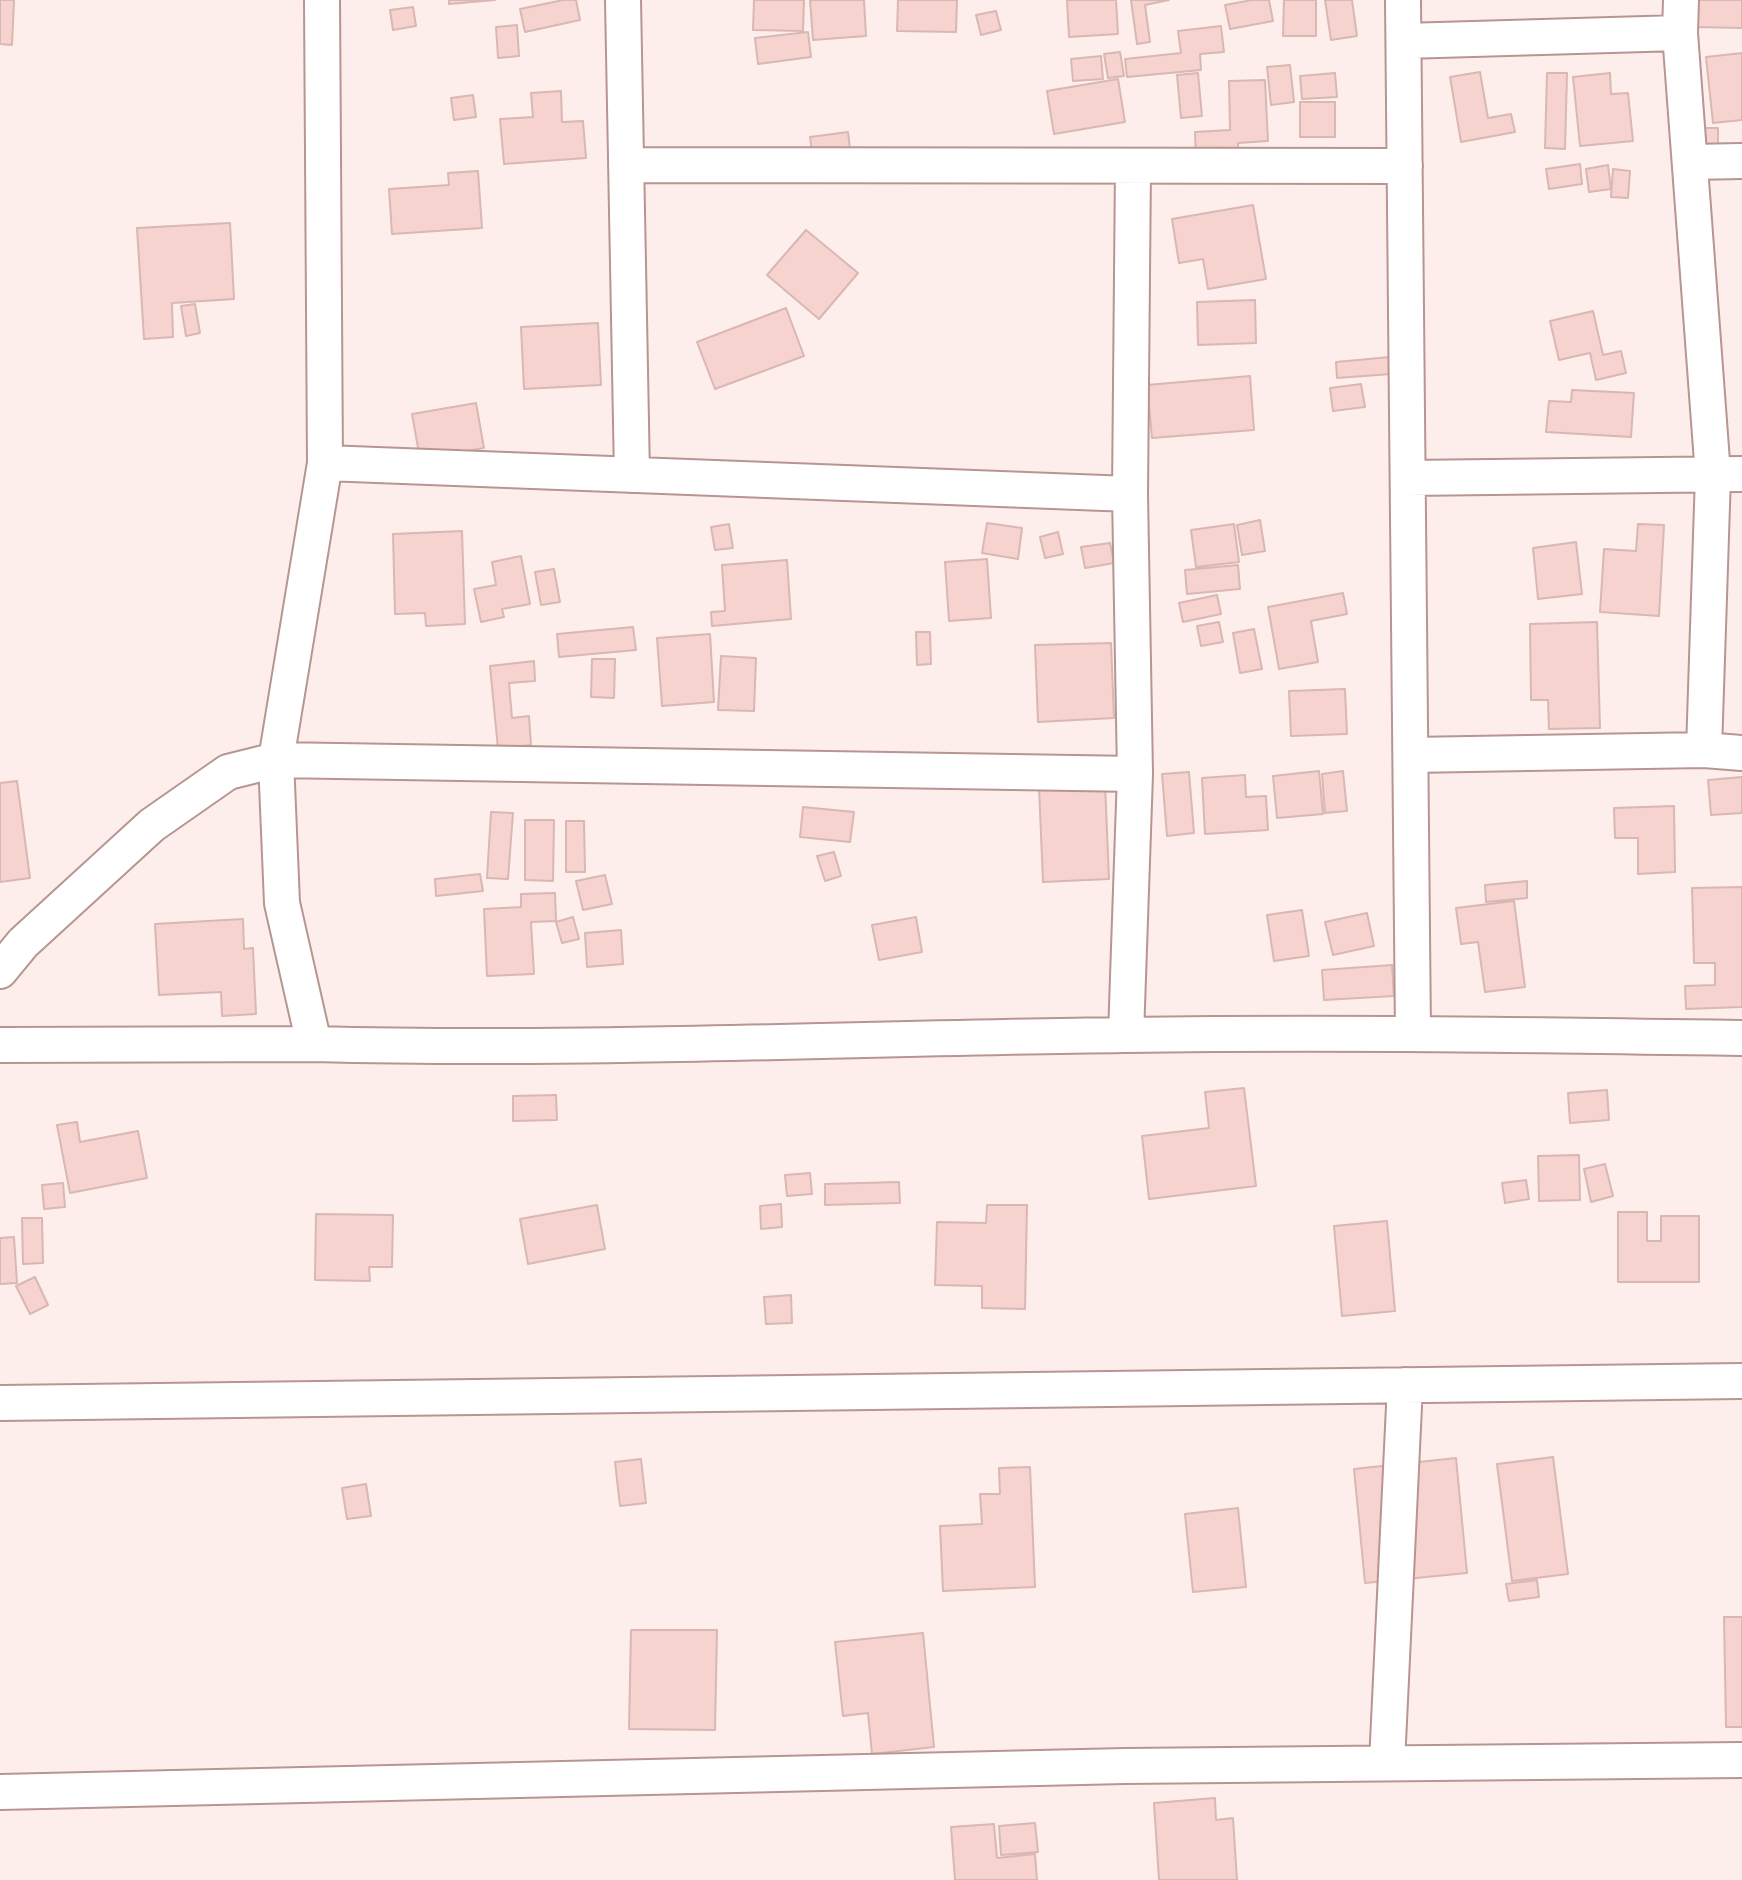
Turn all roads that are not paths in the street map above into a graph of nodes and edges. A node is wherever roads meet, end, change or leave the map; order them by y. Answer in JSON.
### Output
{"nodes":[{"id":1,"x":322,"y":0,"type":"edge"},
{"id":2,"x":623,"y":0,"type":"edge"},
{"id":3,"x":1403,"y":0,"type":"edge"},
{"id":4,"x":1680,"y":16,"type":"edge"},
{"id":5,"x":1404,"y":41,"type":"junction"},
{"id":6,"x":1742,"y":161,"type":"edge"},
{"id":7,"x":1691,"y":162,"type":"junction"},
{"id":8,"x":626,"y":165,"type":"junction"},
{"id":9,"x":1133,"y":166,"type":"junction"},
{"id":10,"x":1405,"y":166,"type":"junction"},
{"id":11,"x":325,"y":463,"type":"junction"},
{"id":12,"x":1727,"y":474,"type":"edge"},
{"id":13,"x":632,"y":475,"type":"junction"},
{"id":14,"x":1408,"y":478,"type":"junction"},
{"id":15,"x":1130,"y":494,"type":"junction"},
{"id":16,"x":1704,"y":750,"type":"junction"},
{"id":17,"x":1742,"y":753,"type":"edge"},
{"id":18,"x":1411,"y":755,"type":"junction"},
{"id":19,"x":276,"y":760,"type":"junction"},
{"id":20,"x":1135,"y":774,"type":"junction"},
{"id":21,"x":0,"y":971,"type":"edge"},
{"id":22,"x":1413,"y":1033,"type":"junction"},
{"id":23,"x":1126,"y":1035,"type":"junction"},
{"id":24,"x":1742,"y":1038,"type":"edge"},
{"id":25,"x":314,"y":1044,"type":"junction"},
{"id":26,"x":0,"y":1045,"type":"edge"},
{"id":27,"x":1742,"y":1381,"type":"edge"},
{"id":28,"x":1405,"y":1385,"type":"junction"},
{"id":29,"x":0,"y":1403,"type":"edge"},
{"id":30,"x":1742,"y":1760,"type":"edge"},
{"id":31,"x":1387,"y":1763,"type":"junction"},
{"id":32,"x":0,"y":1792,"type":"edge"}],
"edges":[{"from":1,"to":11,"type":"street"},
{"from":2,"to":8,"type":"street"},
{"from":3,"to":5,"type":"street"},
{"from":4,"to":5,"type":"street"},
{"from":4,"to":7,"type":"street"},
{"from":5,"to":10,"type":"street"},
{"from":6,"to":7,"type":"street"},
{"from":7,"to":12,"type":"street"},
{"from":8,"to":9,"type":"street"},
{"from":8,"to":13,"type":"street"},
{"from":9,"to":10,"type":"street"},
{"from":9,"to":15,"type":"street"},
{"from":10,"to":14,"type":"street"},
{"from":11,"to":13,"type":"street"},
{"from":11,"to":19,"type":"street"},
{"from":12,"to":14,"type":"street"},
{"from":12,"to":16,"type":"street"},
{"from":13,"to":15,"type":"street"},
{"from":14,"to":18,"type":"street"},
{"from":15,"to":20,"type":"street"},
{"from":16,"to":17,"type":"street"},
{"from":16,"to":18,"type":"street"},
{"from":18,"to":22,"type":"street"},
{"from":19,"to":20,"type":"street"},
{"from":19,"to":21,"type":"street"},
{"from":19,"to":25,"type":"street"},
{"from":20,"to":23,"type":"street"},
{"from":22,"to":23,"type":"street"},
{"from":22,"to":24,"type":"street"},
{"from":23,"to":25,"type":"street"},
{"from":25,"to":26,"type":"street"},
{"from":27,"to":28,"type":"street"},
{"from":28,"to":29,"type":"street"},
{"from":28,"to":31,"type":"street"},
{"from":30,"to":31,"type":"street"},
{"from":31,"to":32,"type":"street"}]}
